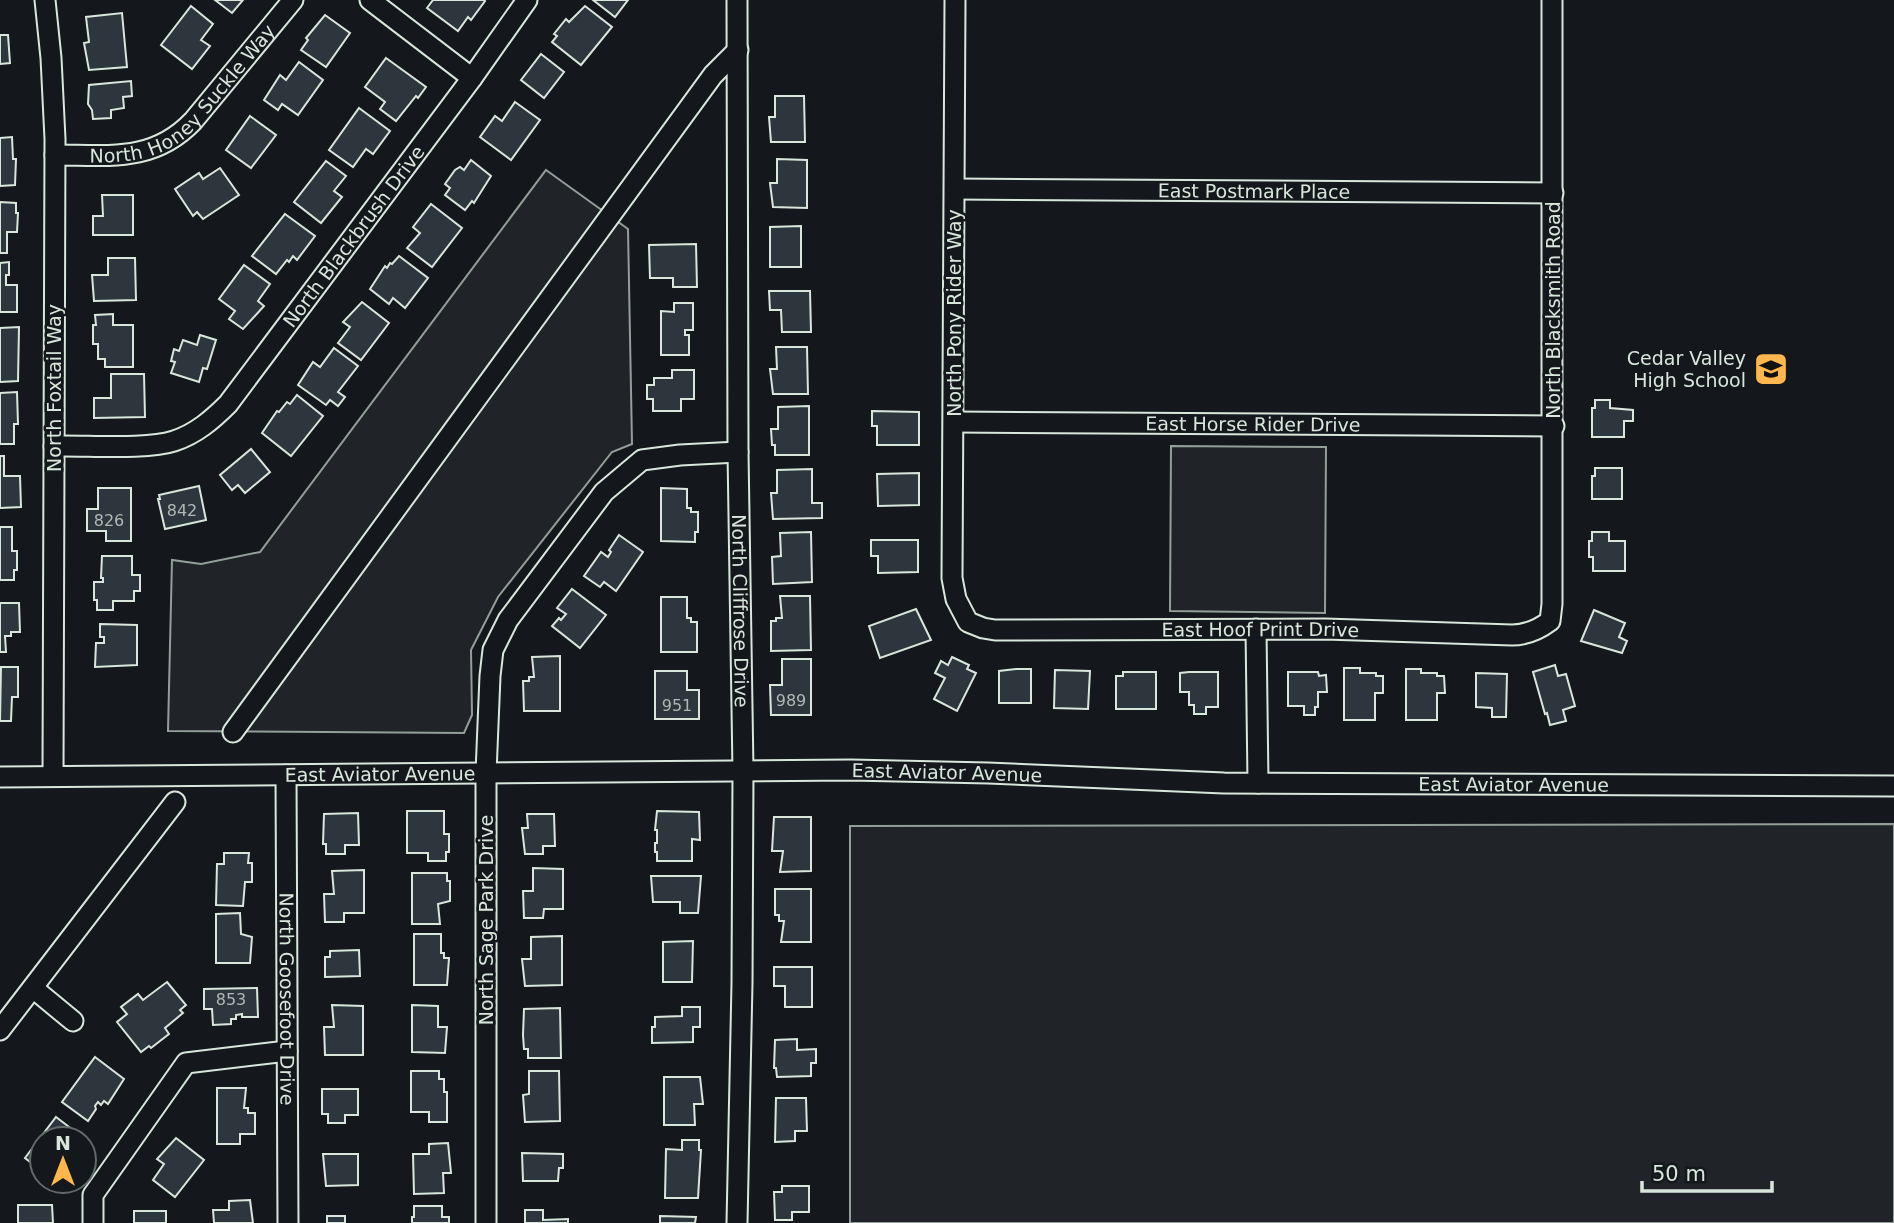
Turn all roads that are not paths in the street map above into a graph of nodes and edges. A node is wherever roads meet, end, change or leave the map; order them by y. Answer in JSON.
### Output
{"nodes":[{"id":1,"x":45,"y":0,"type":"edge"},
{"id":2,"x":293,"y":0,"type":"edge"},
{"id":3,"x":370,"y":0,"type":"edge"},
{"id":4,"x":527,"y":0,"type":"edge"},
{"id":5,"x":737,"y":0,"type":"edge"},
{"id":6,"x":955,"y":0,"type":"edge"},
{"id":7,"x":1552,"y":0,"type":"edge"},
{"id":8,"x":738,"y":50,"type":"junction"},
{"id":9,"x":472,"y":78,"type":"junction"},
{"id":10,"x":55,"y":155,"type":"junction"},
{"id":11,"x":955,"y":189,"type":"junction"},
{"id":12,"x":1553,"y":193,"type":"junction"},
{"id":13,"x":954,"y":422,"type":"junction"},
{"id":14,"x":1553,"y":426,"type":"junction"},
{"id":15,"x":54,"y":446,"type":"junction"},
{"id":16,"x":738,"y":452,"type":"junction"},
{"id":17,"x":1550,"y":621,"type":"joint"},
{"id":18,"x":968,"y":622,"type":"joint"},
{"id":19,"x":1256,"y":629,"type":"junction"},
{"id":20,"x":233,"y":732,"type":"dead end"},
{"id":21,"x":743,"y":771,"type":"junction"},
{"id":22,"x":486,"y":773,"type":"junction"},
{"id":23,"x":286,"y":775,"type":"junction"},
{"id":24,"x":53,"y":776,"type":"junction"},
{"id":25,"x":0,"y":777,"type":"edge"},
{"id":26,"x":1258,"y":783,"type":"junction"},
{"id":27,"x":1894,"y":786,"type":"edge"},
{"id":28,"x":175,"y":802,"type":"dead end"},
{"id":29,"x":33,"y":988,"type":"junction"},
{"id":30,"x":73,"y":1021,"type":"dead end"},
{"id":31,"x":0,"y":1030,"type":"edge"},
{"id":32,"x":287,"y":1051,"type":"junction"},
{"id":33,"x":93,"y":1223,"type":"edge"},
{"id":34,"x":288,"y":1223,"type":"edge"},
{"id":35,"x":486,"y":1223,"type":"edge"},
{"id":36,"x":737,"y":1223,"type":"edge"}],
"edges":[{"from":1,"to":10,"type":"street","name":"North Foxtail Way"},
{"from":2,"to":10,"type":"street","name":"North Honey Suckle Way"},
{"from":3,"to":9,"type":"street"},
{"from":4,"to":9,"type":"street","name":"North Blackbrush Drive"},
{"from":5,"to":8,"type":"street","name":"North Cliffrose Drive"},
{"from":6,"to":11,"type":"street","name":"North Pony Rider Way"},
{"from":7,"to":12,"type":"street","name":"North Blacksmith Road"},
{"from":8,"to":16,"type":"street","name":"North Cliffrose Drive"},
{"from":8,"to":20,"type":"street"},
{"from":9,"to":15,"type":"street","name":"North Blackbrush Drive"},
{"from":10,"to":15,"type":"street","name":"North Foxtail Way"},
{"from":11,"to":12,"type":"street","name":"East Postmark Place"},
{"from":11,"to":13,"type":"street","name":"North Pony Rider Way"},
{"from":12,"to":14,"type":"street","name":"North Blacksmith Road"},
{"from":13,"to":14,"type":"street","name":"East Horse Rider Drive"},
{"from":13,"to":18,"type":"street","name":"North Pony Rider Way"},
{"from":14,"to":17,"type":"street","name":"North Blacksmith Road"},
{"from":15,"to":24,"type":"street","name":"North Foxtail Way"},
{"from":16,"to":21,"type":"street","name":"North Cliffrose Drive"},
{"from":16,"to":22,"type":"street","name":"North Sage Park Drive"},
{"from":17,"to":19,"type":"street","name":"East Hoof Print Drive"},
{"from":18,"to":19,"type":"street","name":"East Hoof Print Drive"},
{"from":19,"to":26,"type":"street"},
{"from":21,"to":22,"type":"street","name":"East Aviator Avenue"},
{"from":21,"to":26,"type":"street","name":"East Aviator Avenue"},
{"from":21,"to":36,"type":"street","name":"North Cliffrose Drive"},
{"from":22,"to":23,"type":"street","name":"East Aviator Avenue"},
{"from":22,"to":35,"type":"street","name":"North Sage Park Drive"},
{"from":23,"to":24,"type":"street","name":"East Aviator Avenue"},
{"from":23,"to":32,"type":"street","name":"North Goosefoot Drive"},
{"from":24,"to":25,"type":"street","name":"East Aviator Avenue"},
{"from":26,"to":27,"type":"street","name":"East Aviator Avenue"},
{"from":28,"to":29,"type":"street"},
{"from":29,"to":30,"type":"street"},
{"from":29,"to":31,"type":"street"},
{"from":32,"to":33,"type":"street"},
{"from":32,"to":34,"type":"street","name":"North Goosefoot Drive"}]}
